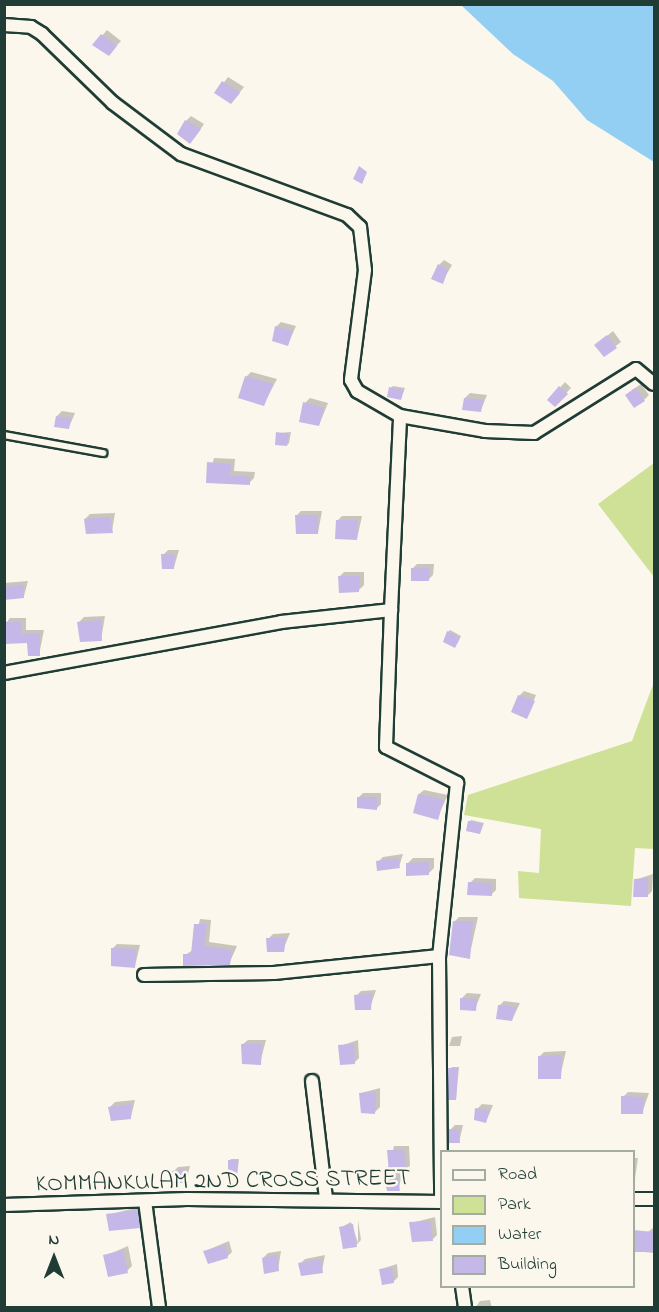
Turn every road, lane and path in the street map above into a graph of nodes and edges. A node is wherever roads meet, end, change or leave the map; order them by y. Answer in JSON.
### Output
{"nodes":[{"id":1,"x":4,"y":25,"type":"edge"},
{"id":2,"x":654,"y":384,"type":"edge"},
{"id":3,"x":400,"y":416,"type":"junction"},
{"id":4,"x":4,"y":435,"type":"edge"},
{"id":5,"x":103,"y":453,"type":"dead end"},
{"id":6,"x":391,"y":610,"type":"junction"},
{"id":7,"x":4,"y":673,"type":"edge"},
{"id":8,"x":439,"y":956,"type":"junction"},
{"id":9,"x":144,"y":975,"type":"dead end"},
{"id":10,"x":312,"y":1081,"type":"dead end"},
{"id":11,"x":441,"y":1150,"type":"edge"},
{"id":12,"x":326,"y":1198,"type":"junction"},
{"id":13,"x":635,"y":1199,"type":"edge"},
{"id":14,"x":654,"y":1199,"type":"edge"},
{"id":15,"x":145,"y":1201,"type":"junction"},
{"id":16,"x":440,"y":1202,"type":"edge"},
{"id":17,"x":4,"y":1205,"type":"edge"},
{"id":18,"x":462,"y":1288,"type":"edge"},
{"id":19,"x":159,"y":1308,"type":"edge"},
{"id":20,"x":465,"y":1308,"type":"edge"}],
"edges":[{"from":1,"to":3,"type":"street"},
{"from":2,"to":3,"type":"street"},
{"from":3,"to":6,"type":"street"},
{"from":4,"to":5,"type":"lane"},
{"from":6,"to":7,"type":"street"},
{"from":6,"to":8,"type":"street"},
{"from":8,"to":9,"type":"street"},
{"from":8,"to":11,"type":"street"},
{"from":10,"to":12,"type":"street"},
{"from":12,"to":15,"type":"street","name":"KOMMANKULAM 2ND CROSS STREET"},
{"from":12,"to":16,"type":"street","name":"KOMMANKULAM 2ND CROSS STREET"},
{"from":13,"to":14,"type":"street"},
{"from":15,"to":17,"type":"street","name":"KOMMANKULAM 2ND CROSS STREET"},
{"from":15,"to":19,"type":"street"},
{"from":18,"to":20,"type":"street"}]}
